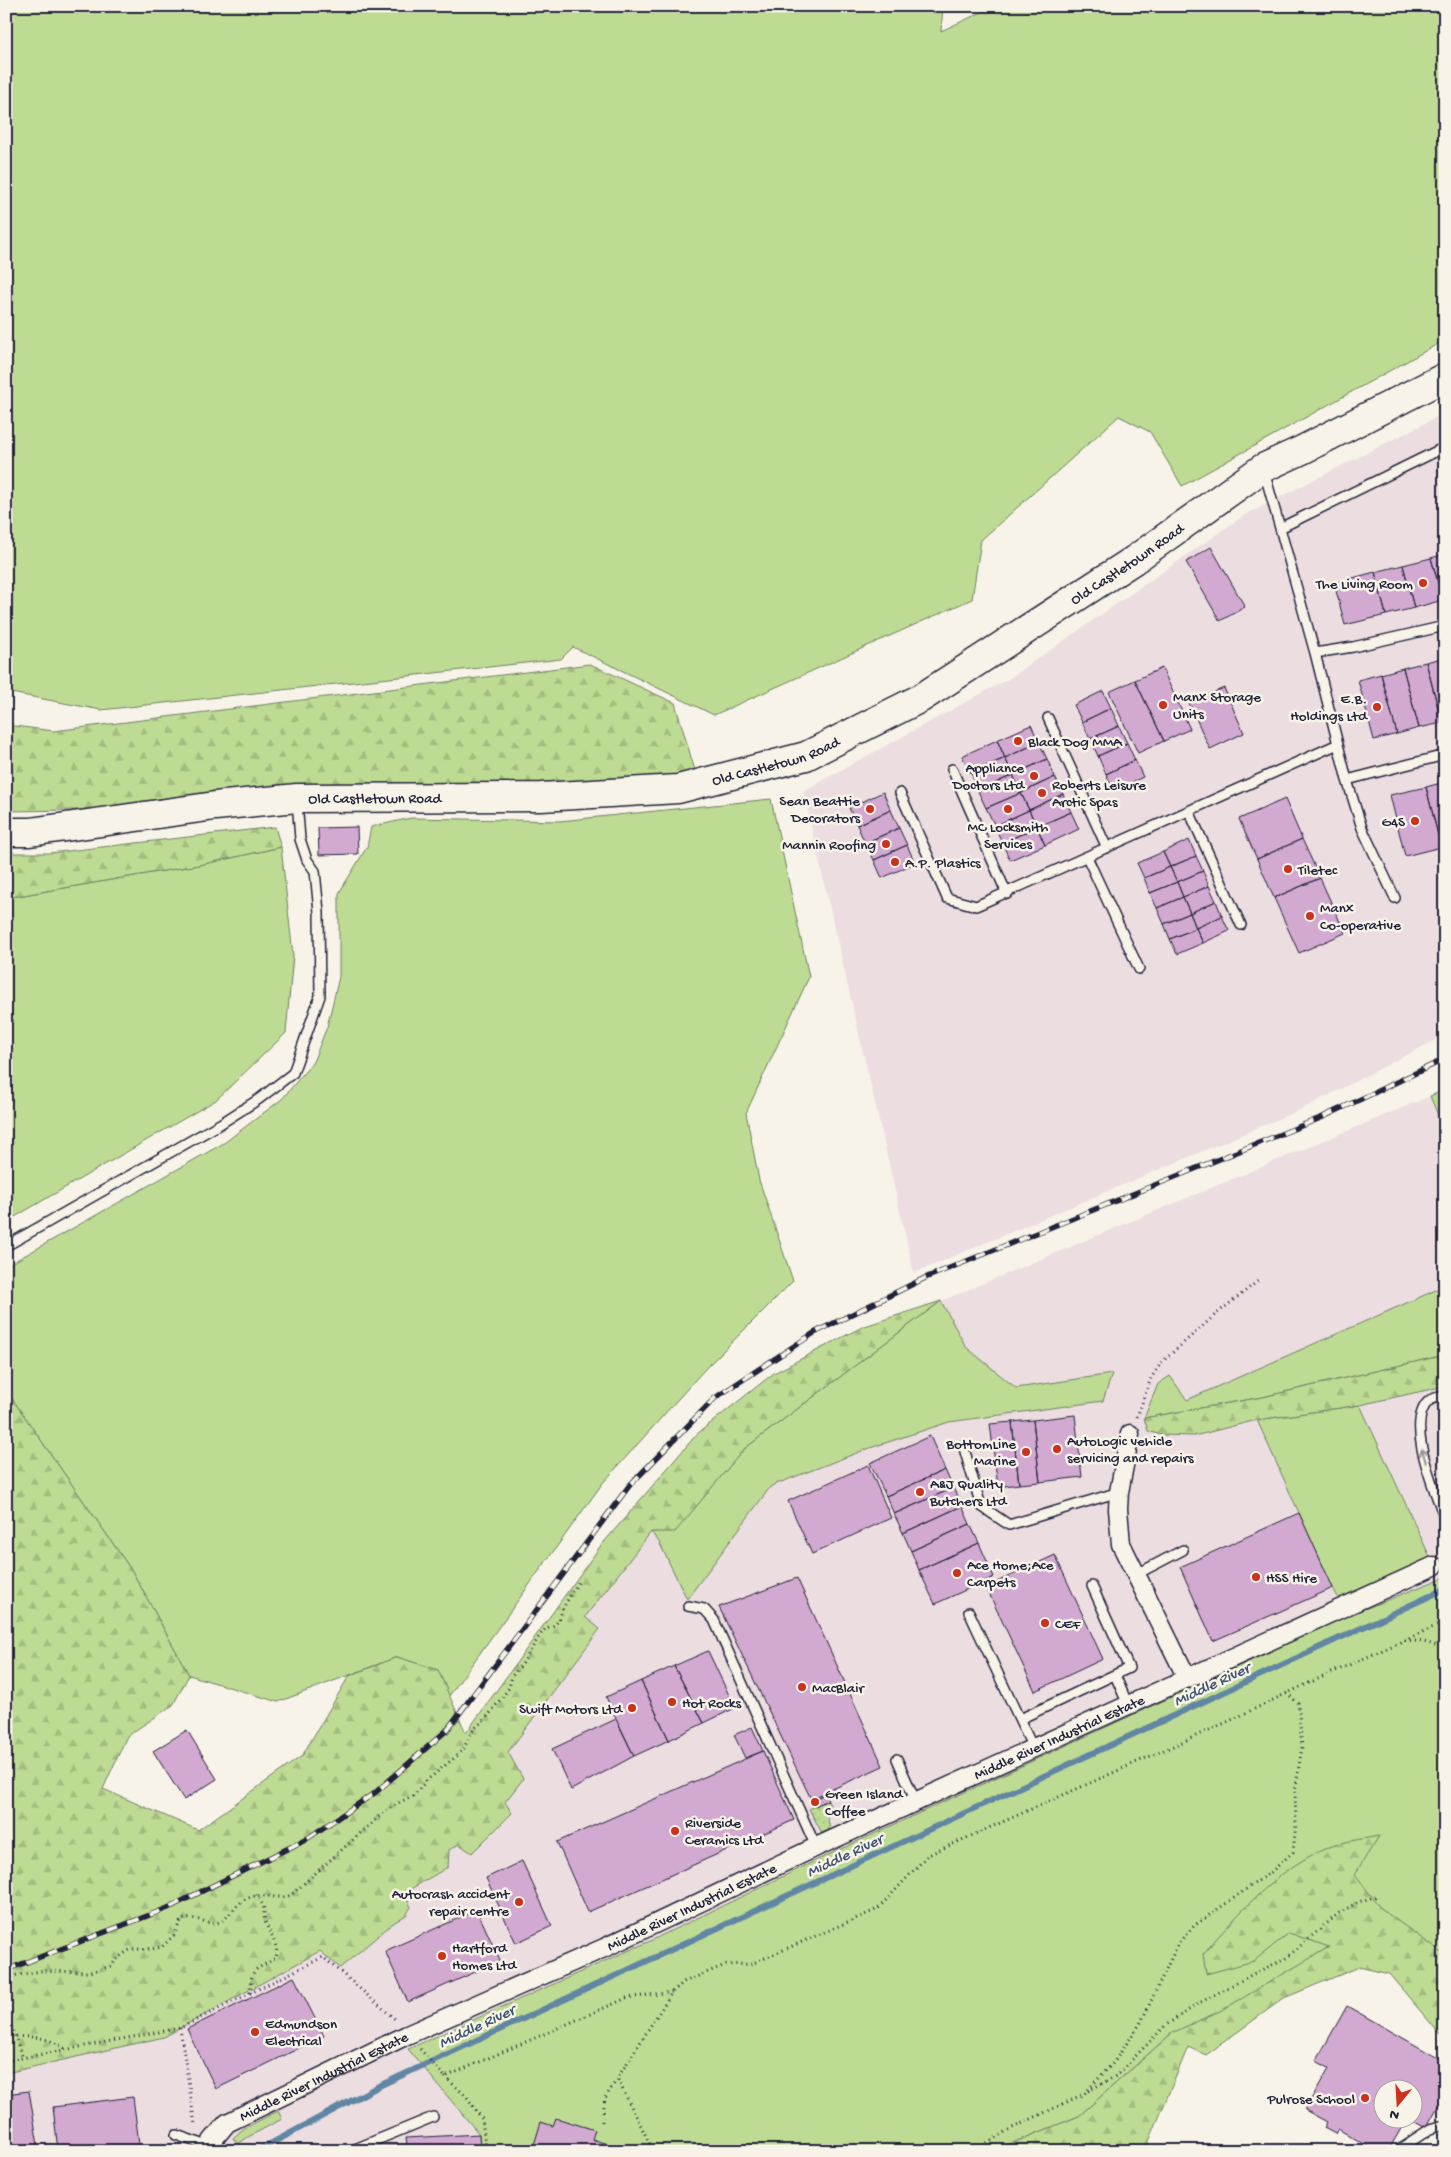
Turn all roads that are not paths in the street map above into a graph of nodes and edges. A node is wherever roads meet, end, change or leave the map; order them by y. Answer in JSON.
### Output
{"nodes":[{"id":1,"x":1445,"y":377,"type":"edge"},
{"id":2,"x":1445,"y":447,"type":"edge"},
{"id":3,"x":1263,"y":468,"type":"junction"},
{"id":4,"x":1280,"y":528,"type":"junction"},
{"id":5,"x":1445,"y":626,"type":"edge"},
{"id":6,"x":1315,"y":653,"type":"junction"},
{"id":7,"x":1048,"y":718,"type":"dead end"},
{"id":8,"x":1338,"y":744,"type":"junction"},
{"id":9,"x":1445,"y":754,"type":"edge"},
{"id":10,"x":952,"y":769,"type":"dead end"},
{"id":11,"x":1347,"y":780,"type":"junction"},
{"id":12,"x":900,"y":793,"type":"dead end"},
{"id":13,"x":297,"y":798,"type":"junction"},
{"id":14,"x":1189,"y":811,"type":"junction"},
{"id":15,"x":6,"y":832,"type":"edge"},
{"id":16,"x":1107,"y":848,"type":"junction"},
{"id":17,"x":1087,"y":857,"type":"junction"},
{"id":18,"x":1007,"y":894,"type":"junction"},
{"id":19,"x":1395,"y":898,"type":"dead end"},
{"id":20,"x":1241,"y":925,"type":"dead end"},
{"id":21,"x":1139,"y":969,"type":"dead end"},
{"id":22,"x":6,"y":1246,"type":"edge"},
{"id":23,"x":1445,"y":1396,"type":"edge"},
{"id":24,"x":1130,"y":1434,"type":"road end"},
{"id":25,"x":963,"y":1446,"type":"dead end"},
{"id":26,"x":1118,"y":1492,"type":"junction"},
{"id":27,"x":1445,"y":1519,"type":"edge"},
{"id":28,"x":1183,"y":1550,"type":"dead end"},
{"id":29,"x":1440,"y":1563,"type":"edge"},
{"id":30,"x":1135,"y":1576,"type":"junction"},
{"id":31,"x":1092,"y":1586,"type":"dead end"},
{"id":32,"x":688,"y":1606,"type":"dead end"},
{"id":33,"x":969,"y":1612,"type":"dead end"},
{"id":34,"x":1115,"y":1675,"type":"junction"},
{"id":35,"x":1187,"y":1678,"type":"junction"},
{"id":36,"x":1128,"y":1705,"type":"junction"},
{"id":37,"x":1020,"y":1719,"type":"junction"},
{"id":38,"x":1033,"y":1748,"type":"junction"},
{"id":39,"x":897,"y":1759,"type":"dead end"},
{"id":40,"x":916,"y":1802,"type":"junction"},
{"id":41,"x":816,"y":1847,"type":"junction"},
{"id":42,"x":432,"y":2117,"type":"dead end"},
{"id":43,"x":1445,"y":2125,"type":"edge"},
{"id":44,"x":176,"y":2135,"type":"dead end"},
{"id":45,"x":211,"y":2146,"type":"edge"},
{"id":46,"x":350,"y":2151,"type":"edge"},
{"id":47,"x":1400,"y":2151,"type":"edge"}],
"edges":[{"from":1,"to":3,"type":"highway","name":"Old Castletown Road"},
{"from":2,"to":4,"type":"lane"},
{"from":3,"to":4,"type":"lane"},
{"from":3,"to":13,"type":"highway","name":"Old Castletown Road"},
{"from":4,"to":6,"type":"lane"},
{"from":5,"to":6,"type":"lane"},
{"from":6,"to":8,"type":"lane"},
{"from":7,"to":16,"type":"lane"},
{"from":8,"to":11,"type":"lane"},
{"from":8,"to":14,"type":"lane"},
{"from":9,"to":11,"type":"lane"},
{"from":10,"to":18,"type":"lane"},
{"from":11,"to":19,"type":"lane"},
{"from":12,"to":18,"type":"lane"},
{"from":13,"to":15,"type":"highway","name":"Old Castletown Road"},
{"from":13,"to":22,"type":"lane"},
{"from":14,"to":16,"type":"lane"},
{"from":14,"to":20,"type":"lane"},
{"from":16,"to":17,"type":"lane"},
{"from":17,"to":18,"type":"lane"},
{"from":17,"to":21,"type":"lane"},
{"from":27,"to":23,"type":"lane","one_way":true},
{"from":24,"to":26,"type":"street"},
{"from":25,"to":26,"type":"lane"},
{"from":26,"to":30,"type":"street"},
{"from":28,"to":30,"type":"lane"},
{"from":29,"to":35,"type":"street","name":"Middle River Industrial Estate"},
{"from":30,"to":35,"type":"street"},
{"from":31,"to":34,"type":"lane"},
{"from":32,"to":41,"type":"lane"},
{"from":33,"to":37,"type":"lane"},
{"from":34,"to":36,"type":"lane"},
{"from":34,"to":37,"type":"lane"},
{"from":35,"to":36,"type":"street","name":"Middle River Industrial Estate"},
{"from":36,"to":38,"type":"street","name":"Middle River Industrial Estate"},
{"from":37,"to":38,"type":"lane"},
{"from":38,"to":40,"type":"street","name":"Middle River Industrial Estate"},
{"from":39,"to":40,"type":"lane"},
{"from":40,"to":41,"type":"street","name":"Middle River Industrial Estate"},
{"from":41,"to":45,"type":"street","name":"Middle River Industrial Estate"},
{"from":42,"to":46,"type":"lane"},
{"from":43,"to":47,"type":"lane"},
{"from":44,"to":45,"type":"lane"}]}
